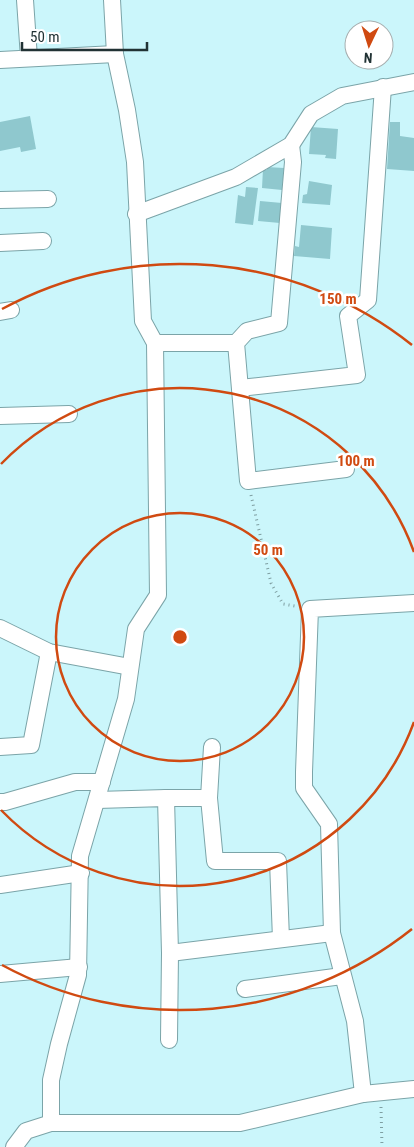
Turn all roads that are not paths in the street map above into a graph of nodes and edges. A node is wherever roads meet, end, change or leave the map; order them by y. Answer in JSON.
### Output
{"nodes":[{"id":1,"x":25,"y":0,"type":"edge"},
{"id":2,"x":112,"y":0,"type":"edge"},
{"id":3,"x":114,"y":54,"type":"junction"},
{"id":4,"x":29,"y":58,"type":"junction"},
{"id":5,"x":0,"y":60,"type":"edge"},
{"id":6,"x":414,"y":82,"type":"edge"},
{"id":7,"x":384,"y":87,"type":"junction"},
{"id":8,"x":291,"y":145,"type":"junction"},
{"id":9,"x":48,"y":199,"type":"dead end"},
{"id":10,"x":0,"y":200,"type":"edge"},
{"id":11,"x":136,"y":214,"type":"junction"},
{"id":12,"x":43,"y":241,"type":"dead end"},
{"id":13,"x":0,"y":243,"type":"edge"},
{"id":14,"x":236,"y":343,"type":"junction"},
{"id":15,"x":155,"y":344,"type":"junction"},
{"id":16,"x":240,"y":388,"type":"junction"},
{"id":17,"x":68,"y":414,"type":"dead end"},
{"id":18,"x":0,"y":416,"type":"edge"},
{"id":19,"x":346,"y":469,"type":"dead end"},
{"id":20,"x":414,"y":603,"type":"edge"},
{"id":21,"x":0,"y":628,"type":"edge"},
{"id":22,"x":49,"y":652,"type":"junction"},
{"id":23,"x":130,"y":667,"type":"junction"},
{"id":24,"x":0,"y":747,"type":"edge"},
{"id":25,"x":212,"y":747,"type":"dead end"},
{"id":26,"x":102,"y":782,"type":"junction"},
{"id":27,"x":166,"y":798,"type":"junction"},
{"id":28,"x":209,"y":798,"type":"junction"},
{"id":29,"x":97,"y":800,"type":"junction"},
{"id":30,"x":0,"y":802,"type":"edge"},
{"id":31,"x":81,"y":873,"type":"junction"},
{"id":32,"x":0,"y":885,"type":"edge"},
{"id":33,"x":332,"y":933,"type":"junction"},
{"id":34,"x":281,"y":939,"type":"junction"},
{"id":35,"x":170,"y":953,"type":"junction"},
{"id":36,"x":79,"y":967,"type":"junction"},
{"id":37,"x":0,"y":974,"type":"edge"},
{"id":38,"x":342,"y":976,"type":"junction"},
{"id":39,"x":245,"y":990,"type":"dead end"},
{"id":40,"x":169,"y":1040,"type":"dead end"},
{"id":41,"x":414,"y":1089,"type":"edge"},
{"id":42,"x":363,"y":1094,"type":"junction"},
{"id":43,"x":51,"y":1123,"type":"junction"},
{"id":44,"x":14,"y":1147,"type":"edge"}],
"edges":[{"from":1,"to":4,"type":"street"},
{"from":2,"to":3,"type":"street"},
{"from":3,"to":4,"type":"street"},
{"from":3,"to":11,"type":"street"},
{"from":4,"to":5,"type":"street"},
{"from":6,"to":7,"type":"street"},
{"from":7,"to":8,"type":"street"},
{"from":7,"to":16,"type":"street"},
{"from":8,"to":11,"type":"street"},
{"from":8,"to":14,"type":"street"},
{"from":9,"to":10,"type":"street"},
{"from":11,"to":15,"type":"street"},
{"from":12,"to":13,"type":"street"},
{"from":14,"to":15,"type":"street"},
{"from":14,"to":16,"type":"street"},
{"from":15,"to":23,"type":"street"},
{"from":16,"to":19,"type":"street"},
{"from":17,"to":18,"type":"street"},
{"from":20,"to":33,"type":"street"},
{"from":21,"to":22,"type":"street"},
{"from":22,"to":23,"type":"street"},
{"from":22,"to":24,"type":"street"},
{"from":23,"to":26,"type":"street"},
{"from":25,"to":28,"type":"street"},
{"from":26,"to":29,"type":"street"},
{"from":26,"to":30,"type":"street"},
{"from":27,"to":28,"type":"street"},
{"from":27,"to":29,"type":"street"},
{"from":27,"to":35,"type":"street"},
{"from":28,"to":34,"type":"street"},
{"from":29,"to":31,"type":"street"},
{"from":31,"to":32,"type":"street"},
{"from":31,"to":36,"type":"street"},
{"from":33,"to":34,"type":"street"},
{"from":33,"to":38,"type":"street"},
{"from":34,"to":35,"type":"street"},
{"from":35,"to":40,"type":"street"},
{"from":36,"to":37,"type":"street"},
{"from":36,"to":43,"type":"street"},
{"from":38,"to":39,"type":"street"},
{"from":38,"to":42,"type":"street"},
{"from":41,"to":42,"type":"street"},
{"from":42,"to":43,"type":"street"},
{"from":43,"to":44,"type":"street"}]}
